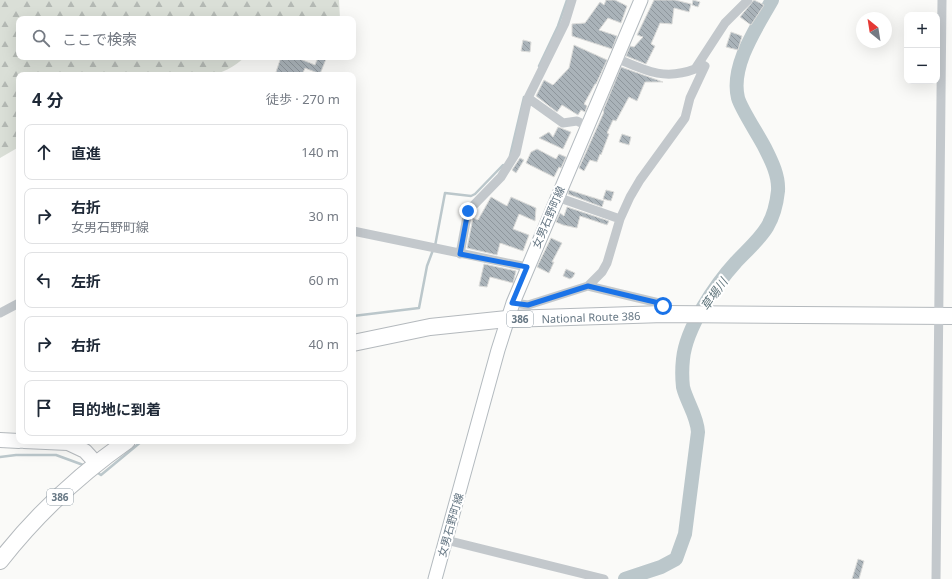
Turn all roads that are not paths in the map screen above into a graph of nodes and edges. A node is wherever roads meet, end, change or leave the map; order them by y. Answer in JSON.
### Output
{"nodes":[{"id":1,"x":572,"y":0,"type":"edge"},
{"id":2,"x":641,"y":0,"type":"edge"},
{"id":3,"x":748,"y":0,"type":"edge"},
{"id":4,"x":942,"y":0,"type":"edge"},
{"id":5,"x":616,"y":58,"type":"junction"},
{"id":6,"x":700,"y":63,"type":"junction"},
{"id":7,"x":528,"y":98,"type":"junction"},
{"id":8,"x":587,"y":126,"type":"junction"},
{"id":9,"x":557,"y":197,"type":"junction"},
{"id":10,"x":620,"y":218,"type":"junction"},
{"id":11,"x":356,"y":232,"type":"edge"},
{"id":12,"x":460,"y":254,"type":"junction"},
{"id":13,"x":527,"y":267,"type":"junction"},
{"id":14,"x":588,"y":286,"type":"junction"},
{"id":15,"x":512,"y":303,"type":"junction"},
{"id":16,"x":16,"y":305,"type":"edge"},
{"id":17,"x":0,"y":313,"type":"edge"},
{"id":18,"x":664,"y":314,"type":"junction"},
{"id":19,"x":945,"y":316,"type":"edge"},
{"id":20,"x":507,"y":319,"type":"junction"},
{"id":21,"x":356,"y":342,"type":"edge"},
{"id":22,"x":0,"y":440,"type":"edge"},
{"id":23,"x":16,"y":441,"type":"edge"},
{"id":24,"x":68,"y":444,"type":"edge"},
{"id":25,"x":123,"y":444,"type":"edge"},
{"id":26,"x":96,"y":463,"type":"junction"},
{"id":27,"x":446,"y":540,"type":"junction"},
{"id":28,"x":0,"y":561,"type":"edge"},
{"id":29,"x":435,"y":579,"type":"edge"},
{"id":30,"x":604,"y":579,"type":"edge"},
{"id":31,"x":936,"y":579,"type":"edge"}],
"edges":[{"from":1,"to":7,"type":"street"},
{"from":2,"to":5,"type":"main road","name":"女男石野町線"},
{"from":3,"to":6,"type":"street"},
{"from":4,"to":19,"type":"street"},
{"from":5,"to":6,"type":"street"},
{"from":5,"to":8,"type":"main road","name":"女男石野町線"},
{"from":6,"to":10,"type":"street"},
{"from":7,"to":8,"type":"street"},
{"from":7,"to":12,"type":"street"},
{"from":8,"to":9,"type":"main road","name":"女男石野町線"},
{"from":9,"to":10,"type":"street"},
{"from":9,"to":13,"type":"main road","name":"女男石野町線"},
{"from":10,"to":14,"type":"street"},
{"from":11,"to":12,"type":"street"},
{"from":12,"to":13,"type":"street"},
{"from":13,"to":15,"type":"main road","name":"女男石野町線"},
{"from":14,"to":15,"type":"street"},
{"from":14,"to":18,"type":"street"},
{"from":15,"to":20,"type":"main road","name":"女男石野町線"},
{"from":16,"to":17,"type":"street"},
{"from":18,"to":19,"type":"highway","name":"National Route 386","number":"386"},
{"from":18,"to":20,"type":"highway","name":"National Route 386","number":"386"},
{"from":19,"to":31,"type":"street"},
{"from":20,"to":21,"type":"highway","name":"National Route 386","number":"386"},
{"from":20,"to":27,"type":"main road","name":"女男石野町線"},
{"from":22,"to":23,"type":"main road"},
{"from":24,"to":26,"type":"main road"},
{"from":25,"to":26,"type":"highway","number":"386"},
{"from":26,"to":28,"type":"highway","number":"386"},
{"from":27,"to":29,"type":"main road","name":"女男石野町線"},
{"from":27,"to":30,"type":"street"}]}
